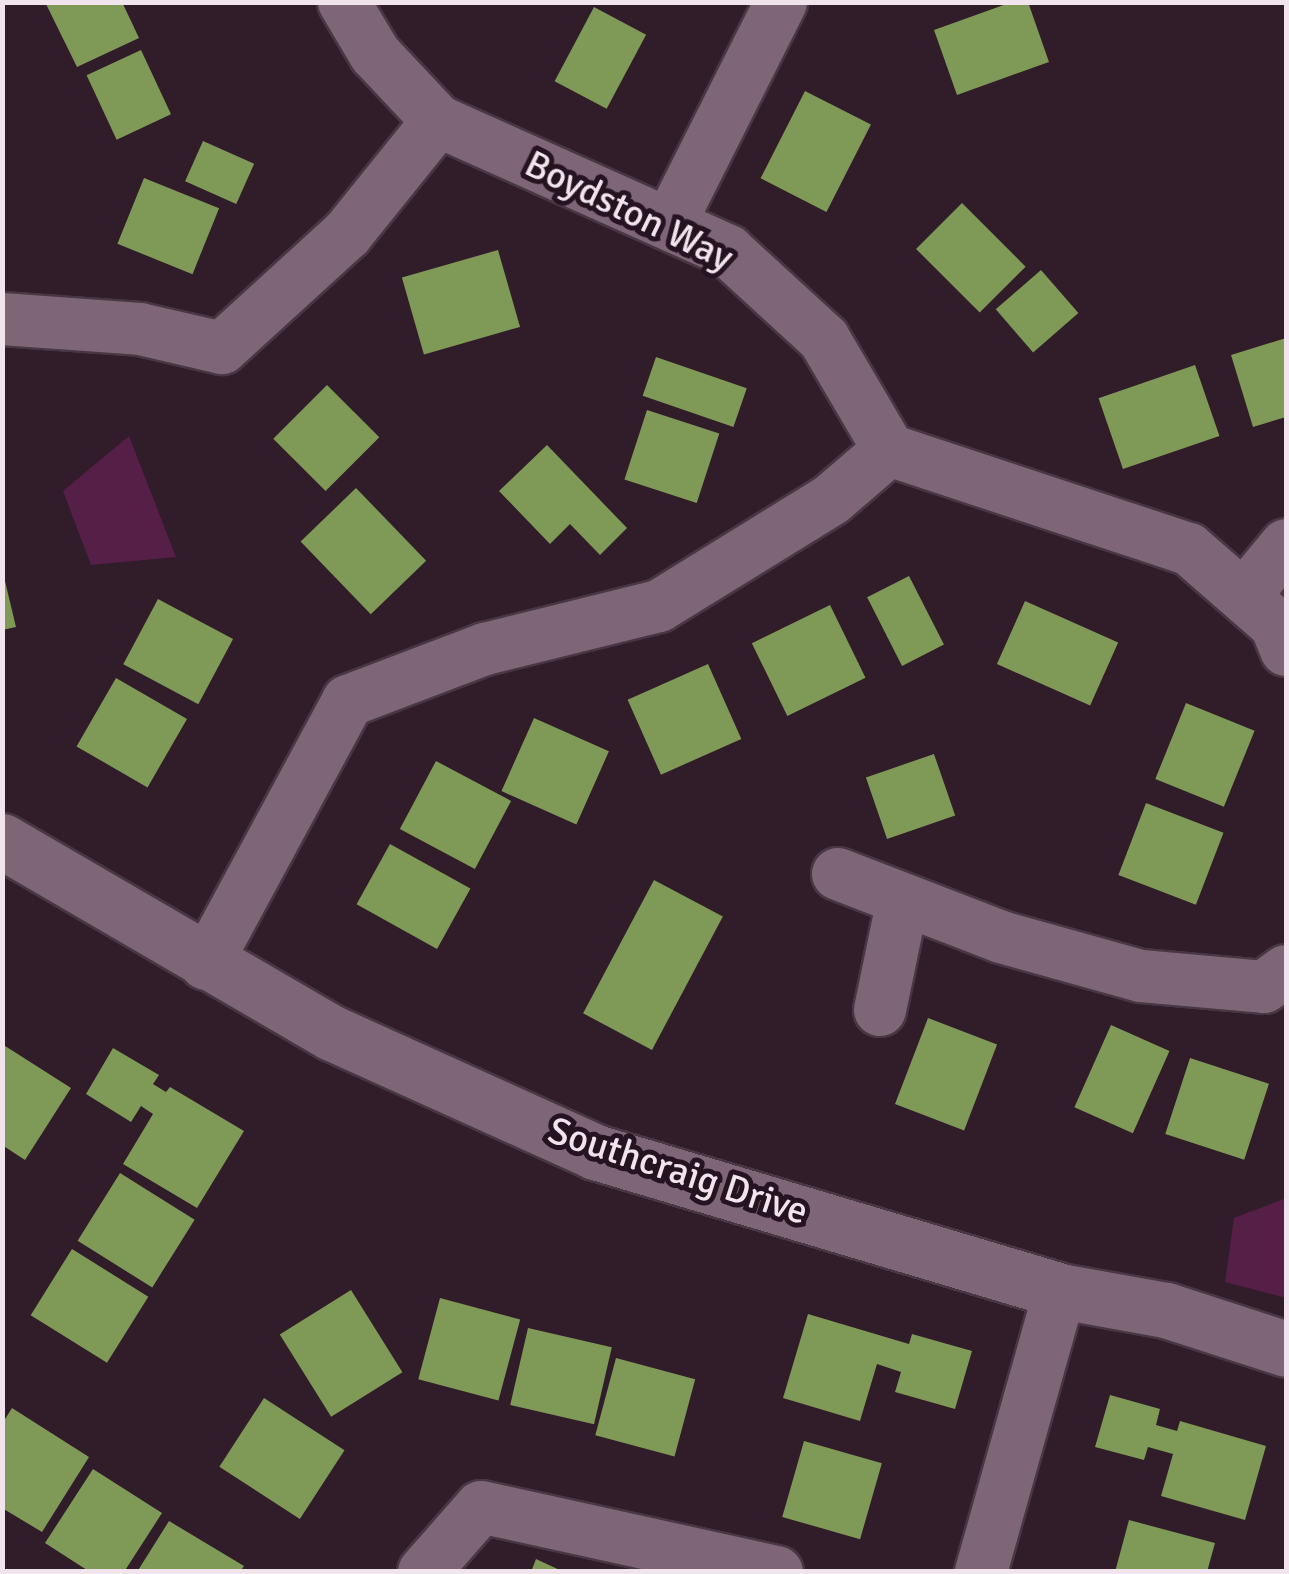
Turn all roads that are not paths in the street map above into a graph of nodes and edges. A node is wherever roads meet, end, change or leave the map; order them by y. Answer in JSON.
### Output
{"nodes":[{"id":1,"x":344,"y":2,"type":"edge"},
{"id":2,"x":781,"y":2,"type":"edge"},
{"id":3,"x":438,"y":120,"type":"junction"},
{"id":4,"x":670,"y":223,"type":"junction"},
{"id":5,"x":2,"y":318,"type":"edge"},
{"id":6,"x":889,"y":450,"type":"junction"},
{"id":7,"x":1286,"y":545,"type":"edge"},
{"id":8,"x":1244,"y":596,"type":"junction"},
{"id":9,"x":1286,"y":650,"type":"edge"},
{"id":10,"x":2,"y":841,"type":"edge"},
{"id":11,"x":838,"y":874,"type":"dead end"},
{"id":12,"x":903,"y":899,"type":"junction"},
{"id":13,"x":206,"y":964,"type":"junction"},
{"id":14,"x":1286,"y":971,"type":"edge"},
{"id":15,"x":880,"y":1010,"type":"dead end"},
{"id":16,"x":1060,"y":1290,"type":"junction"},
{"id":17,"x":1286,"y":1349,"type":"edge"},
{"id":18,"x":424,"y":1572,"type":"edge"},
{"id":19,"x":777,"y":1572,"type":"edge"},
{"id":20,"x":981,"y":1572,"type":"edge"}],
"edges":[{"from":1,"to":3,"type":"street","name":"Boydston Way"},
{"from":2,"to":4,"type":"street"},
{"from":3,"to":4,"type":"street","name":"Boydston Way"},
{"from":3,"to":5,"type":"street"},
{"from":4,"to":6,"type":"street","name":"Boydston Way"},
{"from":6,"to":8,"type":"street"},
{"from":6,"to":13,"type":"street"},
{"from":7,"to":8,"type":"street"},
{"from":8,"to":9,"type":"street"},
{"from":10,"to":13,"type":"street","name":"Southcraig Drive"},
{"from":11,"to":12,"type":"street"},
{"from":12,"to":14,"type":"street"},
{"from":12,"to":15,"type":"street"},
{"from":13,"to":16,"type":"street","name":"Southcraig Drive"},
{"from":16,"to":17,"type":"street","name":"Southcraig Drive"},
{"from":16,"to":20,"type":"street"},
{"from":18,"to":19,"type":"street"}]}
